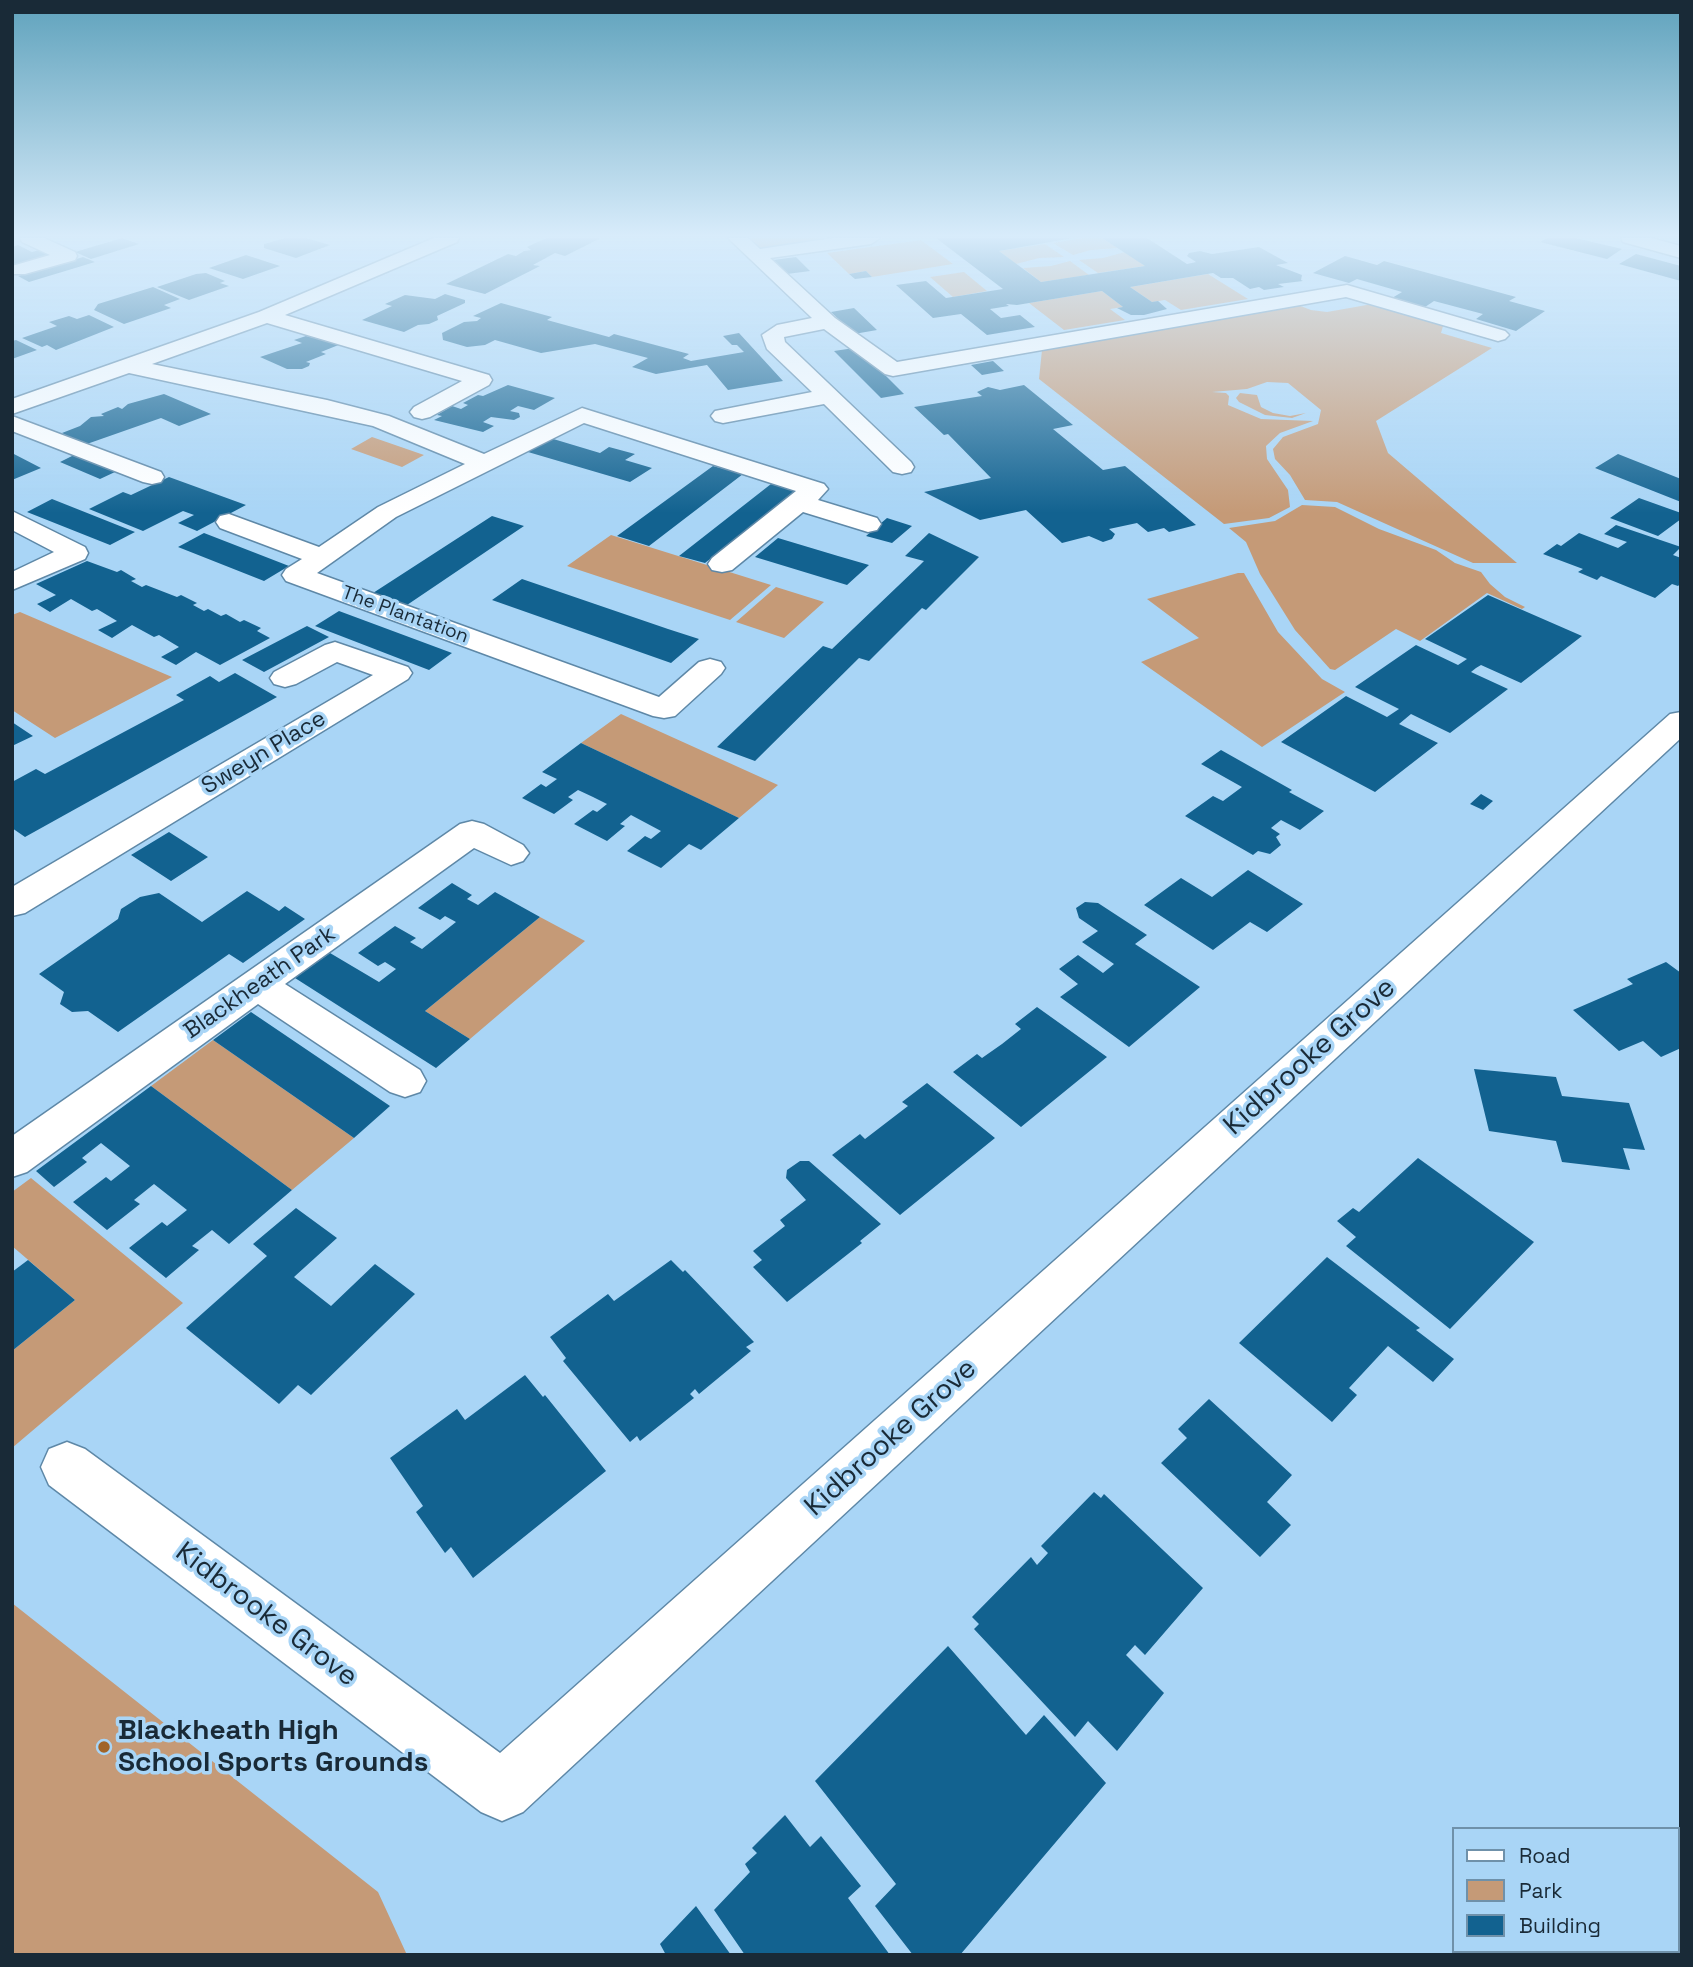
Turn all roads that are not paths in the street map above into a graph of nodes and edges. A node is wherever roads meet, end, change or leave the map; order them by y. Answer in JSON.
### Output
{"nodes":[{"id":1,"x":228,"y":330,"type":"edge"},
{"id":2,"x":312,"y":330,"type":"edge"},
{"id":3,"x":783,"y":330,"type":"edge"},
{"id":4,"x":839,"y":330,"type":"edge"},
{"id":5,"x":1121,"y":330,"type":"edge"},
{"id":6,"x":1480,"y":330,"type":"edge"},
{"id":7,"x":1498,"y":335,"type":"dead end"},
{"id":8,"x":128,"y":366,"type":"junction"},
{"id":9,"x":828,"y":396,"type":"junction"},
{"id":10,"x":12,"y":407,"type":"edge"},
{"id":11,"x":422,"y":412,"type":"dead end"},
{"id":12,"x":723,"y":416,"type":"dead end"},
{"id":13,"x":12,"y":423,"type":"edge"},
{"id":14,"x":485,"y":463,"type":"junction"},
{"id":15,"x":902,"y":467,"type":"dead end"},
{"id":16,"x":152,"y":477,"type":"dead end"},
{"id":17,"x":799,"y":502,"type":"junction"},
{"id":18,"x":12,"y":519,"type":"edge"},
{"id":19,"x":229,"y":522,"type":"dead end"},
{"id":20,"x":868,"y":524,"type":"dead end"},
{"id":21,"x":322,"y":557,"type":"junction"},
{"id":22,"x":722,"y":564,"type":"dead end"},
{"id":23,"x":12,"y":582,"type":"edge"},
{"id":24,"x":710,"y":668,"type":"dead end"},
{"id":25,"x":285,"y":678,"type":"dead end"},
{"id":26,"x":1681,"y":721,"type":"edge"},
{"id":27,"x":512,"y":853,"type":"dead end"},
{"id":28,"x":17,"y":895,"type":"edge"},
{"id":29,"x":257,"y":985,"type":"junction"},
{"id":30,"x":405,"y":1082,"type":"dead end"},
{"id":31,"x":12,"y":1159,"type":"edge"},
{"id":32,"x":67,"y":1468,"type":"dead end"}],
"edges":[{"from":1,"to":8,"type":"street"},
{"from":2,"to":11,"type":"street"},
{"from":3,"to":9,"type":"street"},
{"from":4,"to":5,"type":"street"},
{"from":6,"to":7,"type":"street"},
{"from":8,"to":10,"type":"street"},
{"from":8,"to":14,"type":"street"},
{"from":9,"to":12,"type":"street"},
{"from":9,"to":15,"type":"street"},
{"from":13,"to":16,"type":"street"},
{"from":14,"to":17,"type":"street","name":"The Plantation"},
{"from":14,"to":21,"type":"street","name":"The Plantation"},
{"from":17,"to":20,"type":"street"},
{"from":17,"to":22,"type":"street"},
{"from":18,"to":23,"type":"street"},
{"from":19,"to":21,"type":"street"},
{"from":21,"to":24,"type":"street","name":"The Plantation"},
{"from":25,"to":28,"type":"street","name":"Sweyn Place"},
{"from":26,"to":32,"type":"street","name":"Kidbrooke Grove"},
{"from":27,"to":29,"type":"street","name":"Blackheath Park"},
{"from":29,"to":30,"type":"street"},
{"from":29,"to":31,"type":"street","name":"Blackheath Park"}]}
